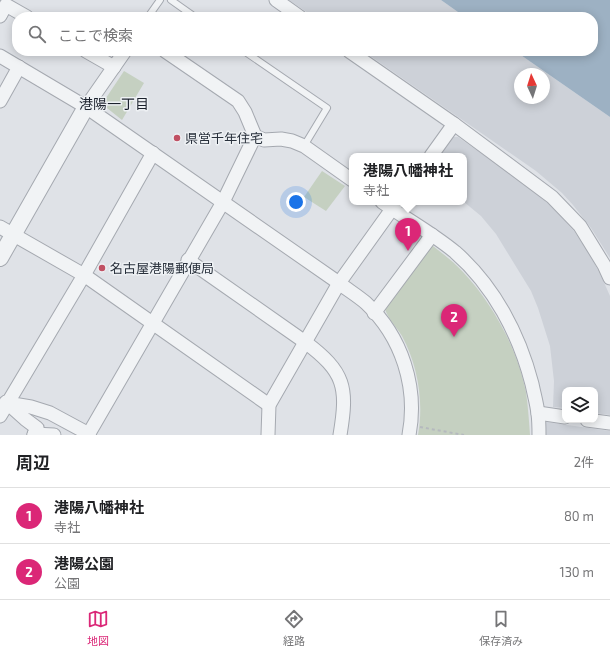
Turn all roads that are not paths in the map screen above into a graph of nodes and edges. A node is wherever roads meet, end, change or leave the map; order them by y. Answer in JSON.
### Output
{"nodes":[{"id":1,"x":160,"y":0,"type":"edge"},
{"id":2,"x":171,"y":0,"type":"edge"},
{"id":3,"x":276,"y":0,"type":"edge"},
{"id":4,"x":17,"y":12,"type":"edge"},
{"id":5,"x":152,"y":12,"type":"edge"},
{"id":6,"x":188,"y":12,"type":"edge"},
{"id":7,"x":293,"y":12,"type":"edge"},
{"id":8,"x":0,"y":16,"type":"edge"},
{"id":9,"x":0,"y":56,"type":"edge"},
{"id":10,"x":95,"y":56,"type":"edge"},
{"id":11,"x":121,"y":56,"type":"edge"},
{"id":12,"x":172,"y":56,"type":"edge"},
{"id":13,"x":251,"y":56,"type":"edge"},
{"id":14,"x":356,"y":56,"type":"edge"},
{"id":15,"x":19,"y":67,"type":"junction"},
{"id":16,"x":114,"y":67,"type":"junction"},
{"id":17,"x":0,"y":101,"type":"edge"},
{"id":18,"x":86,"y":106,"type":"junction"},
{"id":19,"x":454,"y":124,"type":"junction"},
{"id":20,"x":254,"y":136,"type":"junction"},
{"id":21,"x":304,"y":146,"type":"junction"},
{"id":22,"x":153,"y":153,"type":"junction"},
{"id":23,"x":432,"y":153,"type":"edge"},
{"id":24,"x":349,"y":178,"type":"edge"},
{"id":25,"x":223,"y":202,"type":"junction"},
{"id":26,"x":390,"y":205,"type":"edge"},
{"id":27,"x":392,"y":205,"type":"edge"},
{"id":28,"x":7,"y":231,"type":"edge"},
{"id":29,"x":432,"y":235,"type":"junction"},
{"id":30,"x":0,"y":258,"type":"edge"},
{"id":31,"x":188,"y":260,"type":"junction"},
{"id":32,"x":84,"y":275,"type":"junction"},
{"id":33,"x":610,"y":278,"type":"edge"},
{"id":34,"x":339,"y":283,"type":"junction"},
{"id":35,"x":374,"y":313,"type":"junction"},
{"id":36,"x":153,"y":323,"type":"junction"},
{"id":37,"x":306,"y":342,"type":"junction"},
{"id":38,"x":4,"y":401,"type":"edge"},
{"id":39,"x":270,"y":405,"type":"junction"},
{"id":40,"x":47,"y":412,"type":"junction"},
{"id":41,"x":538,"y":413,"type":"junction"},
{"id":42,"x":0,"y":416,"type":"edge"},
{"id":43,"x":562,"y":417,"type":"edge"},
{"id":44,"x":598,"y":421,"type":"edge"},
{"id":45,"x":610,"y":423,"type":"edge"},
{"id":46,"x":410,"y":430,"type":"edge"},
{"id":47,"x":35,"y":432,"type":"edge"},
{"id":48,"x":54,"y":435,"type":"edge"},
{"id":49,"x":88,"y":435,"type":"edge"},
{"id":50,"x":268,"y":435,"type":"edge"},
{"id":51,"x":340,"y":435,"type":"edge"},
{"id":52,"x":539,"y":435,"type":"edge"}],
"edges":[{"from":1,"to":5,"type":"lane"},
{"from":2,"to":6,"type":"lane"},
{"from":3,"to":7,"type":"street"},
{"from":4,"to":8,"type":"street"},
{"from":9,"to":15,"type":"street"},
{"from":10,"to":16,"type":"street"},
{"from":11,"to":16,"type":"street"},
{"from":12,"to":20,"type":"street"},
{"from":13,"to":21,"type":"lane"},
{"from":14,"to":19,"type":"street"},
{"from":15,"to":17,"type":"street"},
{"from":15,"to":18,"type":"street"},
{"from":16,"to":18,"type":"street"},
{"from":18,"to":22,"type":"street"},
{"from":18,"to":28,"type":"street"},
{"from":19,"to":23,"type":"street"},
{"from":19,"to":33,"type":"street"},
{"from":20,"to":21,"type":"street"},
{"from":20,"to":25,"type":"street"},
{"from":21,"to":24,"type":"street"},
{"from":22,"to":25,"type":"street"},
{"from":22,"to":32,"type":"street"},
{"from":25,"to":31,"type":"street"},
{"from":25,"to":34,"type":"street"},
{"from":26,"to":34,"type":"street"},
{"from":27,"to":29,"type":"street"},
{"from":28,"to":30,"type":"street"},
{"from":28,"to":32,"type":"street"},
{"from":29,"to":35,"type":"street"},
{"from":29,"to":41,"type":"street"},
{"from":31,"to":36,"type":"street"},
{"from":31,"to":37,"type":"street"},
{"from":32,"to":36,"type":"street"},
{"from":32,"to":38,"type":"street"},
{"from":34,"to":35,"type":"street"},
{"from":34,"to":37,"type":"street"},
{"from":35,"to":46,"type":"street"},
{"from":36,"to":39,"type":"street"},
{"from":36,"to":49,"type":"street"},
{"from":37,"to":39,"type":"street"},
{"from":37,"to":51,"type":"street"},
{"from":38,"to":40,"type":"street"},
{"from":38,"to":42,"type":"street"},
{"from":38,"to":47,"type":"street"},
{"from":39,"to":50,"type":"street"},
{"from":40,"to":47,"type":"street"},
{"from":40,"to":49,"type":"street"},
{"from":41,"to":43,"type":"street"},
{"from":41,"to":52,"type":"street"},
{"from":44,"to":45,"type":"street"},
{"from":47,"to":48,"type":"street"}]}
